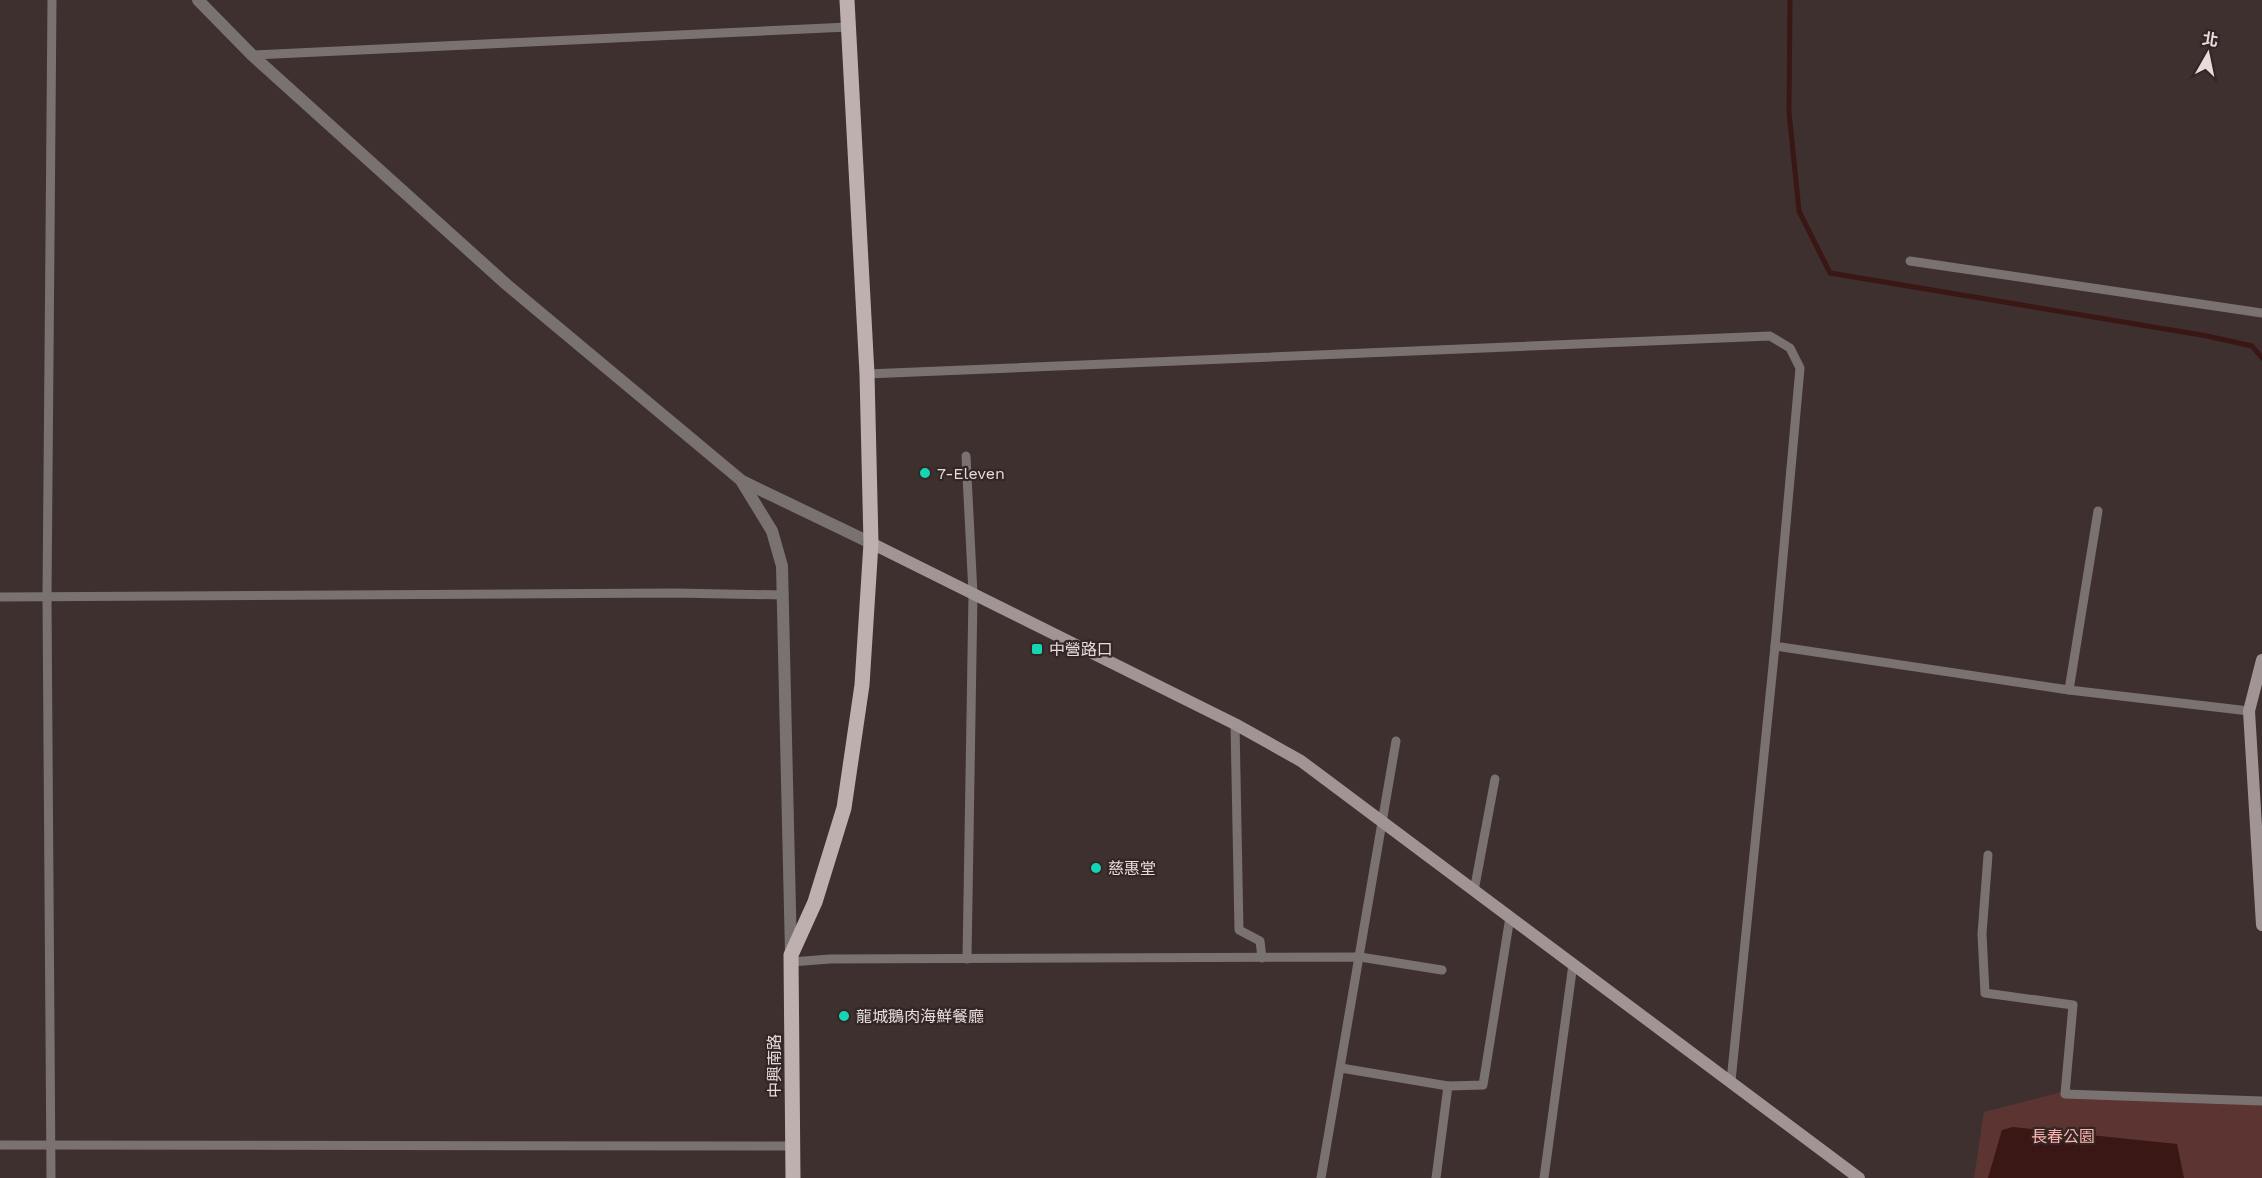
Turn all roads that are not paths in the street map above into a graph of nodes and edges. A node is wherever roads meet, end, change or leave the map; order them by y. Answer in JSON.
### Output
{"nodes":[{"id":1,"x":52,"y":0,"type":"edge"},
{"id":2,"x":198,"y":0,"type":"edge"},
{"id":3,"x":847,"y":0,"type":"edge"},
{"id":4,"x":848,"y":27,"type":"junction"},
{"id":5,"x":252,"y":55,"type":"junction"},
{"id":6,"x":1911,"y":261,"type":"dead end"},
{"id":7,"x":2262,"y":313,"type":"edge"},
{"id":8,"x":867,"y":374,"type":"junction"},
{"id":9,"x":966,"y":456,"type":"dead end"},
{"id":10,"x":742,"y":481,"type":"junction"},
{"id":11,"x":2098,"y":511,"type":"dead end"},
{"id":12,"x":871,"y":543,"type":"junction"},
{"id":13,"x":973,"y":594,"type":"junction"},
{"id":14,"x":784,"y":595,"type":"junction"},
{"id":15,"x":0,"y":597,"type":"edge"},
{"id":16,"x":47,"y":597,"type":"junction"},
{"id":17,"x":1775,"y":646,"type":"junction"},
{"id":18,"x":2262,"y":660,"type":"edge"},
{"id":19,"x":2069,"y":690,"type":"junction"},
{"id":20,"x":2249,"y":711,"type":"junction"},
{"id":21,"x":1235,"y":724,"type":"junction"},
{"id":22,"x":1396,"y":741,"type":"dead end"},
{"id":23,"x":1495,"y":779,"type":"dead end"},
{"id":24,"x":2260,"y":821,"type":"edge"},
{"id":25,"x":1384,"y":824,"type":"junction"},
{"id":26,"x":1988,"y":855,"type":"dead end"},
{"id":27,"x":2261,"y":873,"type":"edge"},
{"id":28,"x":1474,"y":891,"type":"junction"},
{"id":29,"x":1510,"y":917,"type":"junction"},
{"id":30,"x":2262,"y":926,"type":"edge"},
{"id":31,"x":1360,"y":957,"type":"junction"},
{"id":32,"x":791,"y":958,"type":"junction"},
{"id":33,"x":1262,"y":958,"type":"junction"},
{"id":34,"x":967,"y":959,"type":"junction"},
{"id":35,"x":1573,"y":964,"type":"junction"},
{"id":36,"x":1442,"y":970,"type":"dead end"},
{"id":37,"x":1341,"y":1068,"type":"junction"},
{"id":38,"x":1731,"y":1081,"type":"junction"},
{"id":39,"x":1448,"y":1086,"type":"junction"},
{"id":40,"x":2262,"y":1101,"type":"edge"},
{"id":41,"x":0,"y":1145,"type":"edge"},
{"id":42,"x":51,"y":1145,"type":"junction"},
{"id":43,"x":792,"y":1146,"type":"junction"},
{"id":44,"x":51,"y":1178,"type":"edge"},
{"id":45,"x":793,"y":1178,"type":"edge"},
{"id":46,"x":1321,"y":1178,"type":"edge"},
{"id":47,"x":1436,"y":1178,"type":"edge"},
{"id":48,"x":1544,"y":1178,"type":"edge"},
{"id":49,"x":1859,"y":1178,"type":"edge"}],
"edges":[{"from":1,"to":16,"type":"lane"},
{"from":2,"to":5,"type":"street"},
{"from":3,"to":4,"type":"main road"},
{"from":4,"to":5,"type":"lane"},
{"from":4,"to":8,"type":"main road"},
{"from":5,"to":10,"type":"street"},
{"from":6,"to":7,"type":"lane"},
{"from":8,"to":12,"type":"main road"},
{"from":8,"to":17,"type":"lane"},
{"from":9,"to":13,"type":"lane"},
{"from":10,"to":12,"type":"street"},
{"from":10,"to":14,"type":"street"},
{"from":11,"to":19,"type":"lane"},
{"from":12,"to":13,"type":"street"},
{"from":12,"to":32,"type":"main road"},
{"from":13,"to":21,"type":"street"},
{"from":13,"to":34,"type":"lane"},
{"from":14,"to":16,"type":"lane"},
{"from":14,"to":32,"type":"street"},
{"from":15,"to":16,"type":"lane"},
{"from":16,"to":42,"type":"lane"},
{"from":17,"to":19,"type":"lane"},
{"from":17,"to":38,"type":"lane"},
{"from":18,"to":20,"type":"street"},
{"from":19,"to":20,"type":"lane"},
{"from":20,"to":24,"type":"street"},
{"from":21,"to":25,"type":"street"},
{"from":21,"to":33,"type":"lane"},
{"from":22,"to":25,"type":"lane"},
{"from":23,"to":28,"type":"lane"},
{"from":24,"to":27,"type":"street"},
{"from":25,"to":28,"type":"street"},
{"from":25,"to":31,"type":"lane"},
{"from":26,"to":40,"type":"lane"},
{"from":27,"to":30,"type":"street"},
{"from":28,"to":29,"type":"street"},
{"from":29,"to":35,"type":"street"},
{"from":29,"to":39,"type":"lane"},
{"from":31,"to":33,"type":"lane"},
{"from":31,"to":36,"type":"lane"},
{"from":31,"to":37,"type":"lane"},
{"from":32,"to":34,"type":"lane"},
{"from":32,"to":43,"type":"main road","name":"中興南路"},
{"from":33,"to":34,"type":"lane"},
{"from":35,"to":38,"type":"street"},
{"from":35,"to":48,"type":"lane"},
{"from":37,"to":39,"type":"lane"},
{"from":37,"to":46,"type":"lane"},
{"from":38,"to":49,"type":"street"},
{"from":39,"to":47,"type":"lane"},
{"from":41,"to":42,"type":"lane"},
{"from":42,"to":43,"type":"lane"},
{"from":42,"to":44,"type":"lane"},
{"from":43,"to":45,"type":"main road","name":"中興南路"}]}
